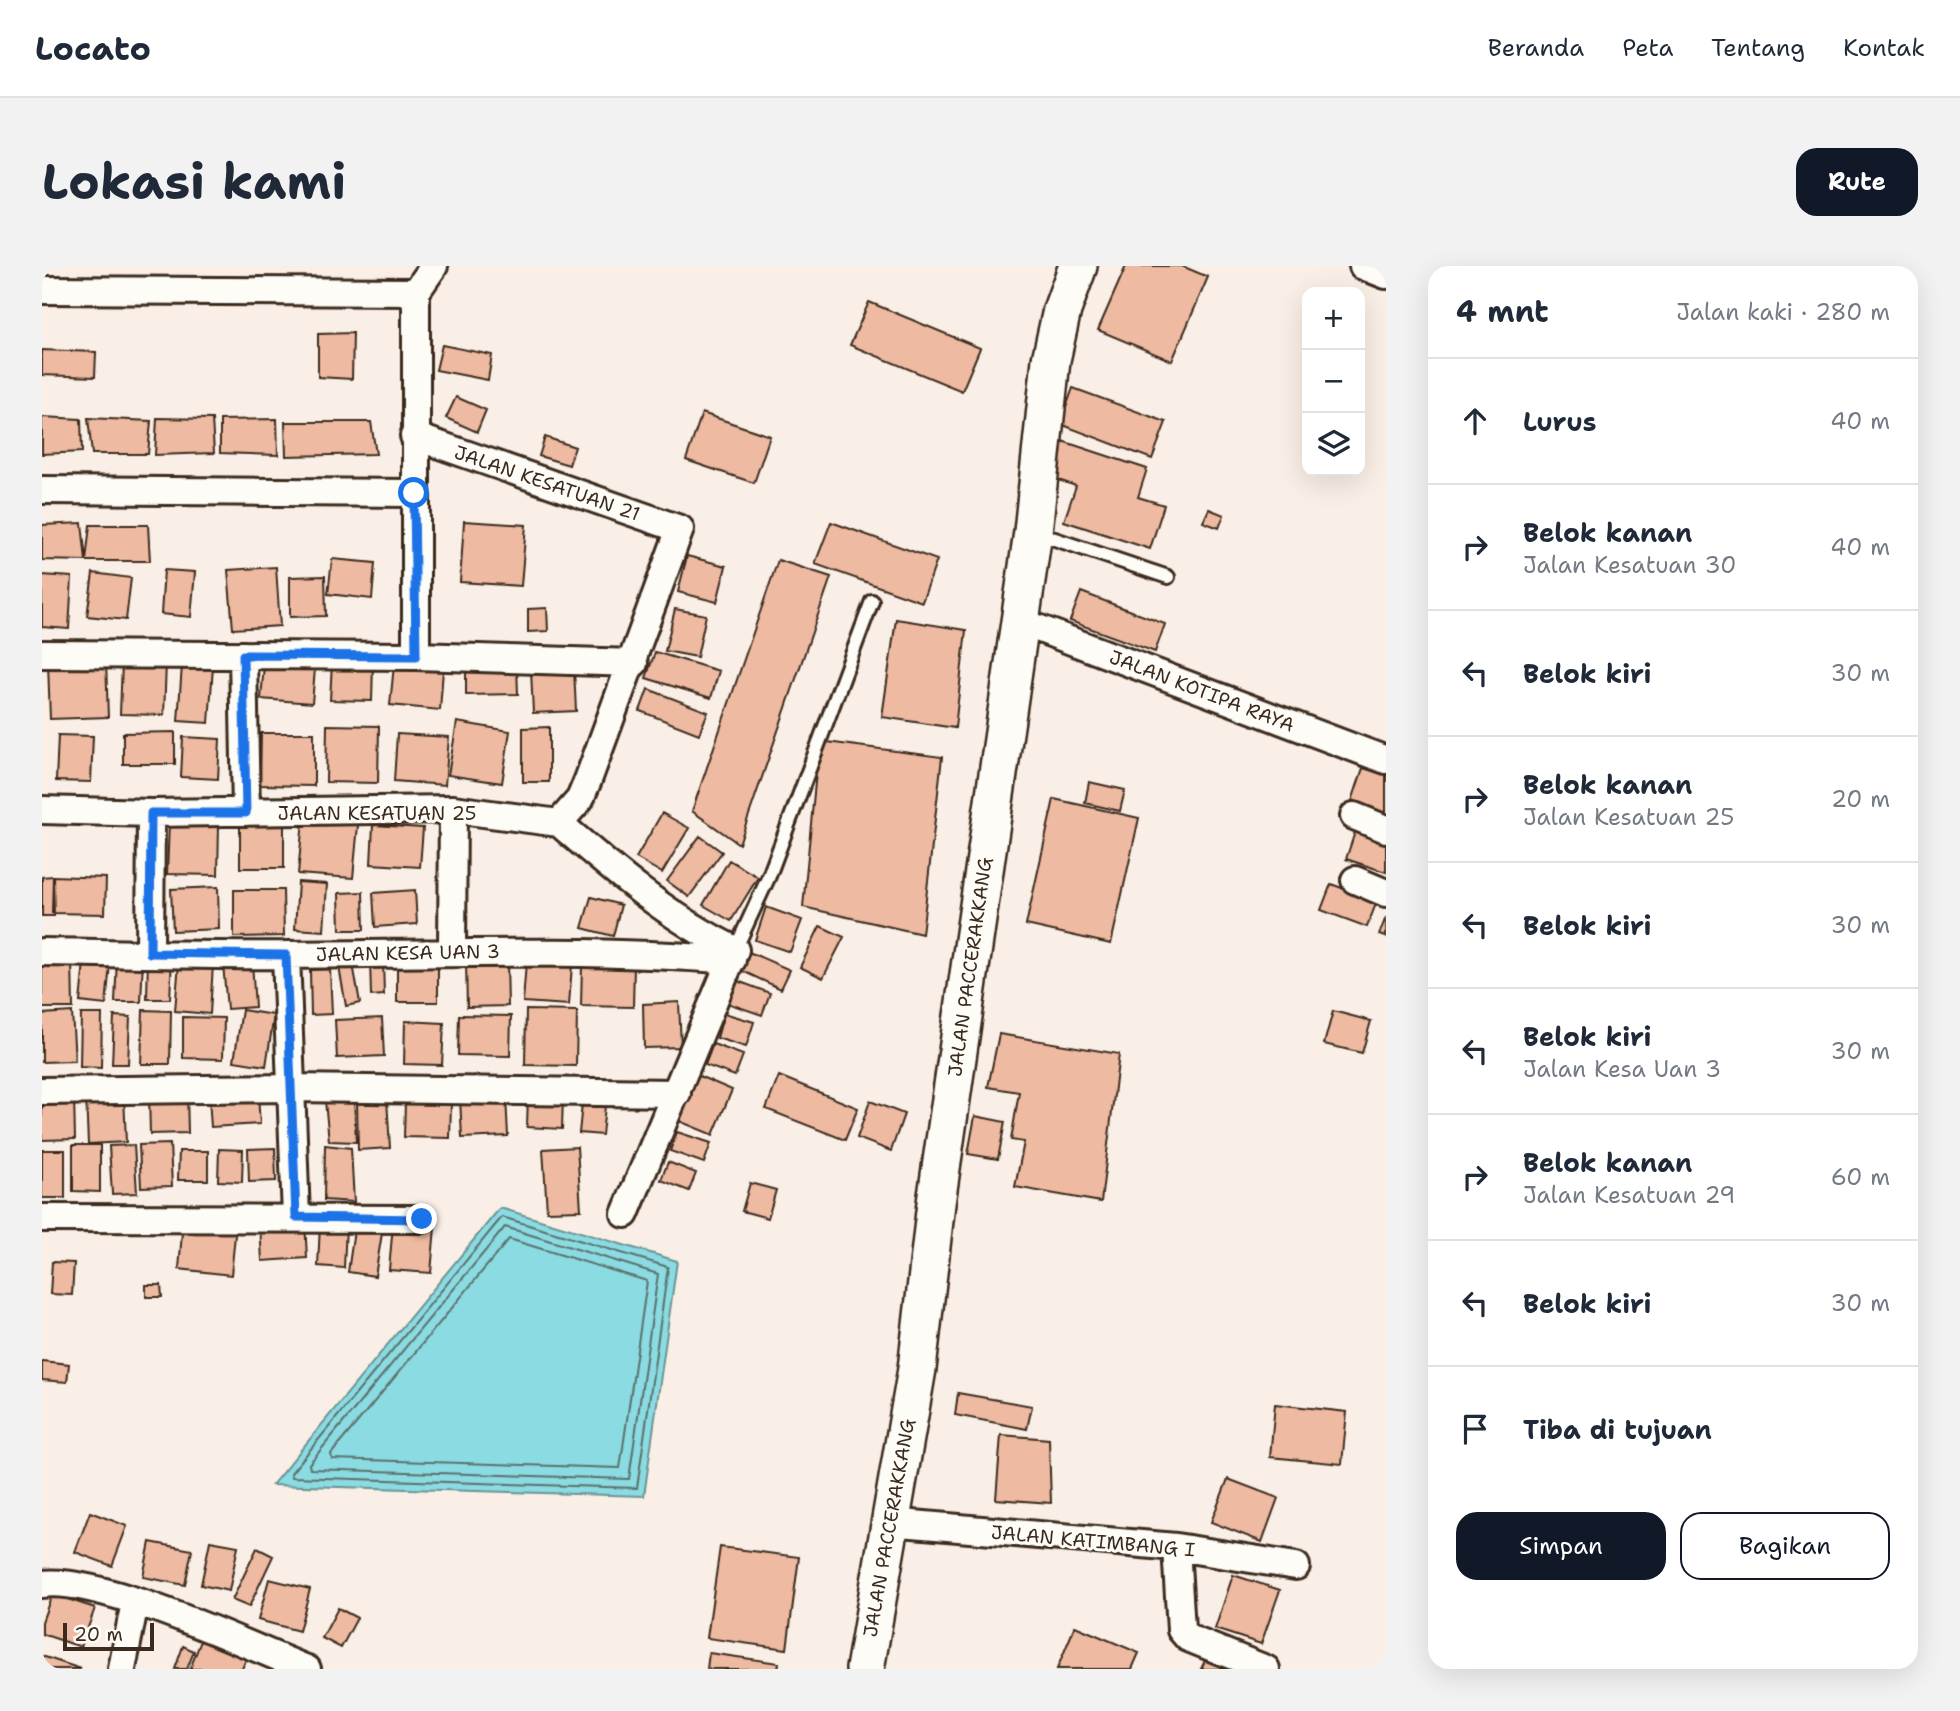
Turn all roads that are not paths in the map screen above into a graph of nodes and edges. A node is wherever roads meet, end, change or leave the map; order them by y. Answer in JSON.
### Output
{"nodes":[{"id":1,"x":434,"y":266,"type":"edge"},
{"id":2,"x":1078,"y":266,"type":"edge"},
{"id":3,"x":1363,"y":266,"type":"edge"},
{"id":4,"x":1386,"y":275,"type":"edge"},
{"id":5,"x":42,"y":290,"type":"edge"},
{"id":6,"x":416,"y":292,"type":"junction"},
{"id":7,"x":414,"y":436,"type":"junction"},
{"id":8,"x":42,"y":490,"type":"edge"},
{"id":9,"x":414,"y":493,"type":"junction"},
{"id":10,"x":1033,"y":532,"type":"junction"},
{"id":11,"x":1168,"y":577,"type":"dead end"},
{"id":12,"x":872,"y":601,"type":"dead end"},
{"id":13,"x":1019,"y":621,"type":"junction"},
{"id":14,"x":42,"y":654,"type":"edge"},
{"id":15,"x":243,"y":655,"type":"junction"},
{"id":16,"x":416,"y":656,"type":"junction"},
{"id":17,"x":634,"y":663,"type":"junction"},
{"id":18,"x":1386,"y":760,"type":"edge"},
{"id":19,"x":453,"y":809,"type":"junction"},
{"id":20,"x":42,"y":810,"type":"edge"},
{"id":21,"x":151,"y":813,"type":"junction"},
{"id":22,"x":246,"y":813,"type":"junction"},
{"id":23,"x":1354,"y":816,"type":"dead end"},
{"id":24,"x":559,"y":823,"type":"junction"},
{"id":25,"x":1386,"y":829,"type":"edge"},
{"id":26,"x":1355,"y":880,"type":"dead end"},
{"id":27,"x":1386,"y":892,"type":"edge"},
{"id":28,"x":452,"y":951,"type":"junction"},
{"id":29,"x":42,"y":952,"type":"edge"},
{"id":30,"x":150,"y":953,"type":"junction"},
{"id":31,"x":286,"y":955,"type":"junction"},
{"id":32,"x":733,"y":955,"type":"junction"},
{"id":33,"x":292,"y":1088,"type":"junction"},
{"id":34,"x":42,"y":1091,"type":"edge"},
{"id":35,"x":677,"y":1093,"type":"junction"},
{"id":36,"x":625,"y":1214,"type":"dead end"},
{"id":37,"x":296,"y":1217,"type":"junction"},
{"id":38,"x":42,"y":1218,"type":"edge"},
{"id":39,"x":422,"y":1219,"type":"dead end"},
{"id":40,"x":890,"y":1522,"type":"junction"},
{"id":41,"x":1176,"y":1547,"type":"junction"},
{"id":42,"x":1296,"y":1566,"type":"dead end"},
{"id":43,"x":42,"y":1584,"type":"edge"},
{"id":44,"x":135,"y":1602,"type":"junction"},
{"id":45,"x":122,"y":1669,"type":"edge"},
{"id":46,"x":307,"y":1669,"type":"edge"},
{"id":47,"x":865,"y":1669,"type":"edge"},
{"id":48,"x":1266,"y":1669,"type":"edge"}],
"edges":[{"from":1,"to":6,"type":"street"},
{"from":2,"to":10,"type":"main road","name":"JALAN PACCERAKKANG"},
{"from":3,"to":4,"type":"street"},
{"from":5,"to":6,"type":"street"},
{"from":6,"to":7,"type":"street"},
{"from":7,"to":9,"type":"street"},
{"from":7,"to":17,"type":"street","name":"JALAN KESATUAN 21"},
{"from":8,"to":9,"type":"street"},
{"from":9,"to":16,"type":"street"},
{"from":10,"to":11,"type":"lane"},
{"from":10,"to":13,"type":"main road","name":"JALAN PACCERAKKANG"},
{"from":12,"to":32,"type":"lane"},
{"from":13,"to":18,"type":"street","name":"JALAN KOTIPA RAYA"},
{"from":13,"to":40,"type":"main road","name":"JALAN PACCERAKKANG"},
{"from":14,"to":15,"type":"street"},
{"from":15,"to":16,"type":"street"},
{"from":15,"to":22,"type":"street"},
{"from":16,"to":17,"type":"street"},
{"from":17,"to":24,"type":"street"},
{"from":19,"to":22,"type":"street","name":"JALAN KESATUAN 25"},
{"from":19,"to":24,"type":"street","name":"JALAN KESATUAN 25"},
{"from":19,"to":28,"type":"street"},
{"from":20,"to":21,"type":"street","name":"JALAN KESATUAN 25"},
{"from":21,"to":22,"type":"street","name":"JALAN KESATUAN 25"},
{"from":21,"to":30,"type":"street"},
{"from":23,"to":25,"type":"street"},
{"from":24,"to":32,"type":"street"},
{"from":26,"to":27,"type":"street"},
{"from":28,"to":31,"type":"street","name":"JALAN KESA UAN 3"},
{"from":28,"to":32,"type":"street","name":"JALAN KESA UAN 3"},
{"from":29,"to":30,"type":"street","name":"JALAN KESA UAN 3"},
{"from":30,"to":31,"type":"street","name":"JALAN KESA UAN 3"},
{"from":31,"to":33,"type":"street"},
{"from":32,"to":35,"type":"street"},
{"from":33,"to":34,"type":"street"},
{"from":33,"to":35,"type":"street"},
{"from":33,"to":37,"type":"street"},
{"from":35,"to":36,"type":"street"},
{"from":37,"to":38,"type":"street"},
{"from":37,"to":39,"type":"street"},
{"from":40,"to":41,"type":"street","name":"JALAN KATIMBANG I"},
{"from":40,"to":47,"type":"main road","name":"JALAN PACCERAKKANG"},
{"from":41,"to":42,"type":"street","name":"JALAN KATIMBANG I"},
{"from":41,"to":48,"type":"street"},
{"from":43,"to":44,"type":"street"},
{"from":44,"to":45,"type":"street"},
{"from":44,"to":46,"type":"street"}]}
